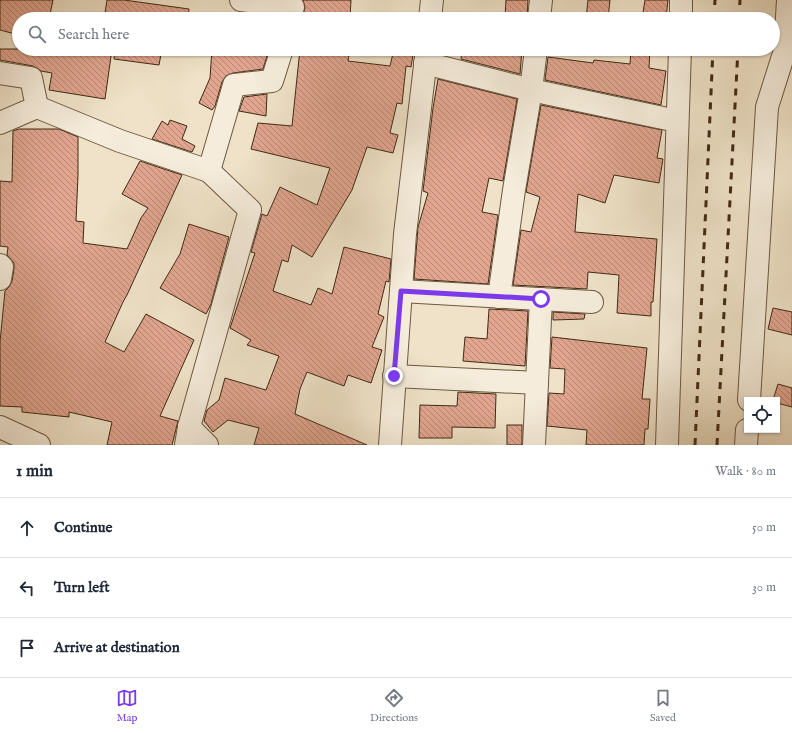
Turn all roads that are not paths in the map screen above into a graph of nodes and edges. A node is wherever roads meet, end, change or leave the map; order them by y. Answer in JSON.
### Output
{"nodes":[{"id":1,"x":241,"y":0,"type":"edge"},
{"id":2,"x":432,"y":0,"type":"edge"},
{"id":3,"x":541,"y":0,"type":"edge"},
{"id":4,"x":681,"y":0,"type":"edge"},
{"id":5,"x":788,"y":0,"type":"edge"},
{"id":6,"x":293,"y":9,"type":"edge"},
{"id":7,"x":431,"y":12,"type":"edge"},
{"id":8,"x":540,"y":12,"type":"edge"},
{"id":9,"x":681,"y":12,"type":"edge"},
{"id":10,"x":789,"y":52,"type":"edge"},
{"id":11,"x":280,"y":56,"type":"edge"},
{"id":12,"x":426,"y":56,"type":"edge"},
{"id":13,"x":535,"y":56,"type":"edge"},
{"id":14,"x":680,"y":56,"type":"edge"},
{"id":15,"x":0,"y":72,"type":"edge"},
{"id":16,"x":531,"y":90,"type":"junction"},
{"id":17,"x":37,"y":107,"type":"junction"},
{"id":18,"x":677,"y":122,"type":"junction"},
{"id":19,"x":0,"y":123,"type":"edge"},
{"id":20,"x":209,"y":170,"type":"junction"},
{"id":21,"x":0,"y":265,"type":"edge"},
{"id":22,"x":0,"y":278,"type":"edge"},
{"id":23,"x":401,"y":291,"type":"junction"},
{"id":24,"x":499,"y":297,"type":"junction"},
{"id":25,"x":541,"y":299,"type":"junction"},
{"id":26,"x":592,"y":302,"type":"dead end"},
{"id":27,"x":394,"y":376,"type":"junction"},
{"id":28,"x":537,"y":383,"type":"junction"},
{"id":29,"x":749,"y":397,"type":"edge"},
{"id":30,"x":0,"y":427,"type":"edge"},
{"id":31,"x":747,"y":433,"type":"edge"},
{"id":32,"x":187,"y":436,"type":"edge"},
{"id":33,"x":40,"y":445,"type":"edge"},
{"id":34,"x":207,"y":445,"type":"edge"},
{"id":35,"x":390,"y":445,"type":"edge"},
{"id":36,"x":534,"y":445,"type":"edge"},
{"id":37,"x":667,"y":445,"type":"edge"},
{"id":38,"x":746,"y":445,"type":"edge"}],
"edges":[{"from":1,"to":6,"type":"street"},
{"from":2,"to":7,"type":"street"},
{"from":3,"to":8,"type":"street"},
{"from":4,"to":9,"type":"street"},
{"from":5,"to":10,"type":"street"},
{"from":10,"to":29,"type":"street"},
{"from":11,"to":20,"type":"street"},
{"from":12,"to":16,"type":"street"},
{"from":12,"to":23,"type":"street"},
{"from":13,"to":16,"type":"street"},
{"from":14,"to":18,"type":"street"},
{"from":15,"to":17,"type":"street"},
{"from":16,"to":18,"type":"street"},
{"from":16,"to":24,"type":"street"},
{"from":17,"to":19,"type":"street"},
{"from":17,"to":20,"type":"street"},
{"from":18,"to":37,"type":"street"},
{"from":20,"to":32,"type":"street"},
{"from":21,"to":22,"type":"street"},
{"from":23,"to":24,"type":"street"},
{"from":23,"to":27,"type":"street"},
{"from":24,"to":25,"type":"street"},
{"from":25,"to":26,"type":"street"},
{"from":25,"to":28,"type":"street"},
{"from":27,"to":28,"type":"street"},
{"from":27,"to":35,"type":"street"},
{"from":28,"to":36,"type":"street"},
{"from":30,"to":33,"type":"street"},
{"from":31,"to":38,"type":"street"},
{"from":32,"to":34,"type":"street"}]}
